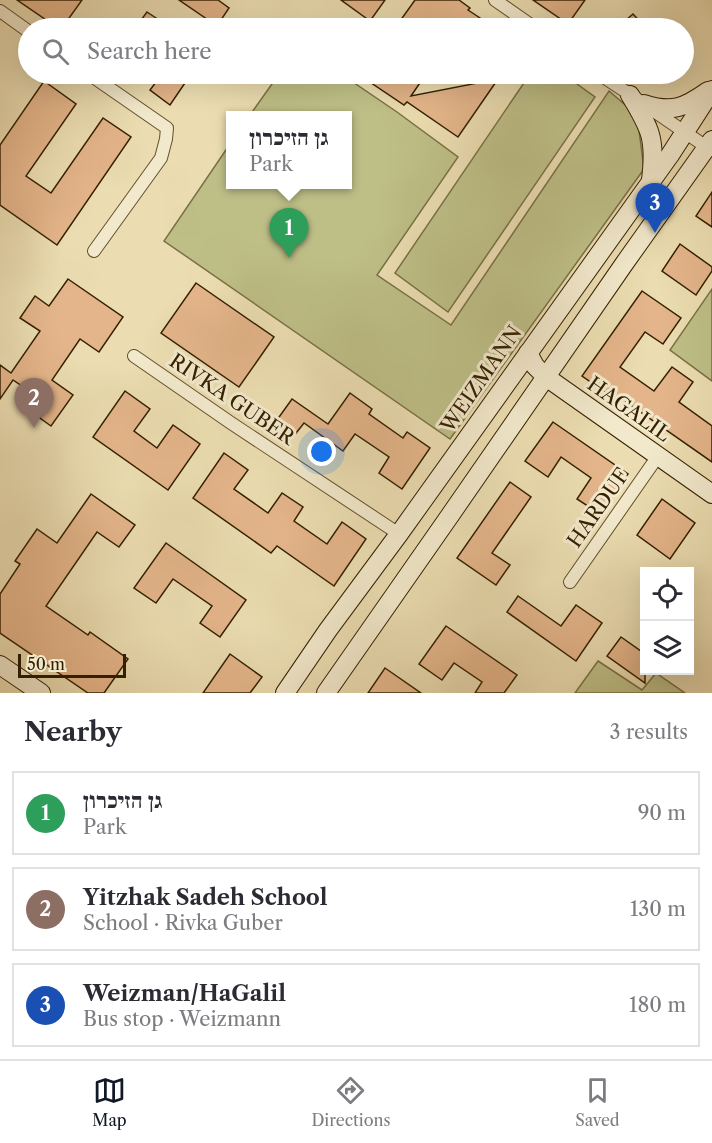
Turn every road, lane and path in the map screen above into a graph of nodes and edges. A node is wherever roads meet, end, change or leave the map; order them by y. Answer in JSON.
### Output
{"nodes":[{"id":1,"x":495,"y":0,"type":"edge"},
{"id":2,"x":0,"y":11,"type":"edge"},
{"id":3,"x":521,"y":18,"type":"edge"},
{"id":4,"x":18,"y":24,"type":"edge"},
{"id":5,"x":103,"y":84,"type":"edge"},
{"id":6,"x":614,"y":84,"type":"edge"},
{"id":7,"x":712,"y":90,"type":"edge"},
{"id":8,"x":637,"y":100,"type":"junction"},
{"id":9,"x":685,"y":132,"type":"junction"},
{"id":10,"x":711,"y":146,"type":"edge"},
{"id":11,"x":651,"y":180,"type":"junction"},
{"id":12,"x":94,"y":250,"type":"dead end"},
{"id":13,"x":528,"y":353,"type":"junction"},
{"id":14,"x":134,"y":356,"type":"dead end"},
{"id":15,"x":546,"y":377,"type":"junction"},
{"id":16,"x":658,"y":456,"type":"junction"},
{"id":17,"x":712,"y":494,"type":"edge"},
{"id":18,"x":399,"y":534,"type":"junction"},
{"id":19,"x":570,"y":582,"type":"dead end"},
{"id":20,"x":0,"y":666,"type":"edge"},
{"id":21,"x":41,"y":693,"type":"edge"},
{"id":22,"x":285,"y":693,"type":"edge"},
{"id":23,"x":326,"y":693,"type":"edge"}],
"edges":[{"from":1,"to":3,"type":"street"},
{"from":2,"to":4,"type":"street"},
{"from":5,"to":12,"type":"street"},
{"from":6,"to":8,"type":"street"},
{"from":7,"to":8,"type":"main road"},
{"from":7,"to":9,"type":"main road","name":"WEIZMANN"},
{"from":8,"to":9,"type":"street"},
{"from":8,"to":11,"type":"main road"},
{"from":9,"to":10,"type":"street"},
{"from":9,"to":11,"type":"main road","name":"WEIZMANN"},
{"from":10,"to":15,"type":"main road"},
{"from":11,"to":13,"type":"main road","name":"WEIZMANN"},
{"from":13,"to":15,"type":"main road","name":"HAGALIL"},
{"from":13,"to":18,"type":"main road","name":"WEIZMANN"},
{"from":14,"to":18,"type":"street","name":"RIVKA GUBER"},
{"from":15,"to":16,"type":"main road","name":"HAGALIL"},
{"from":15,"to":23,"type":"main road"},
{"from":16,"to":17,"type":"main road","name":"HAGALIL"},
{"from":16,"to":19,"type":"street","name":"HARDUF"},
{"from":18,"to":22,"type":"main road","name":"WEIZMANN"},
{"from":20,"to":21,"type":"main road"}]}
